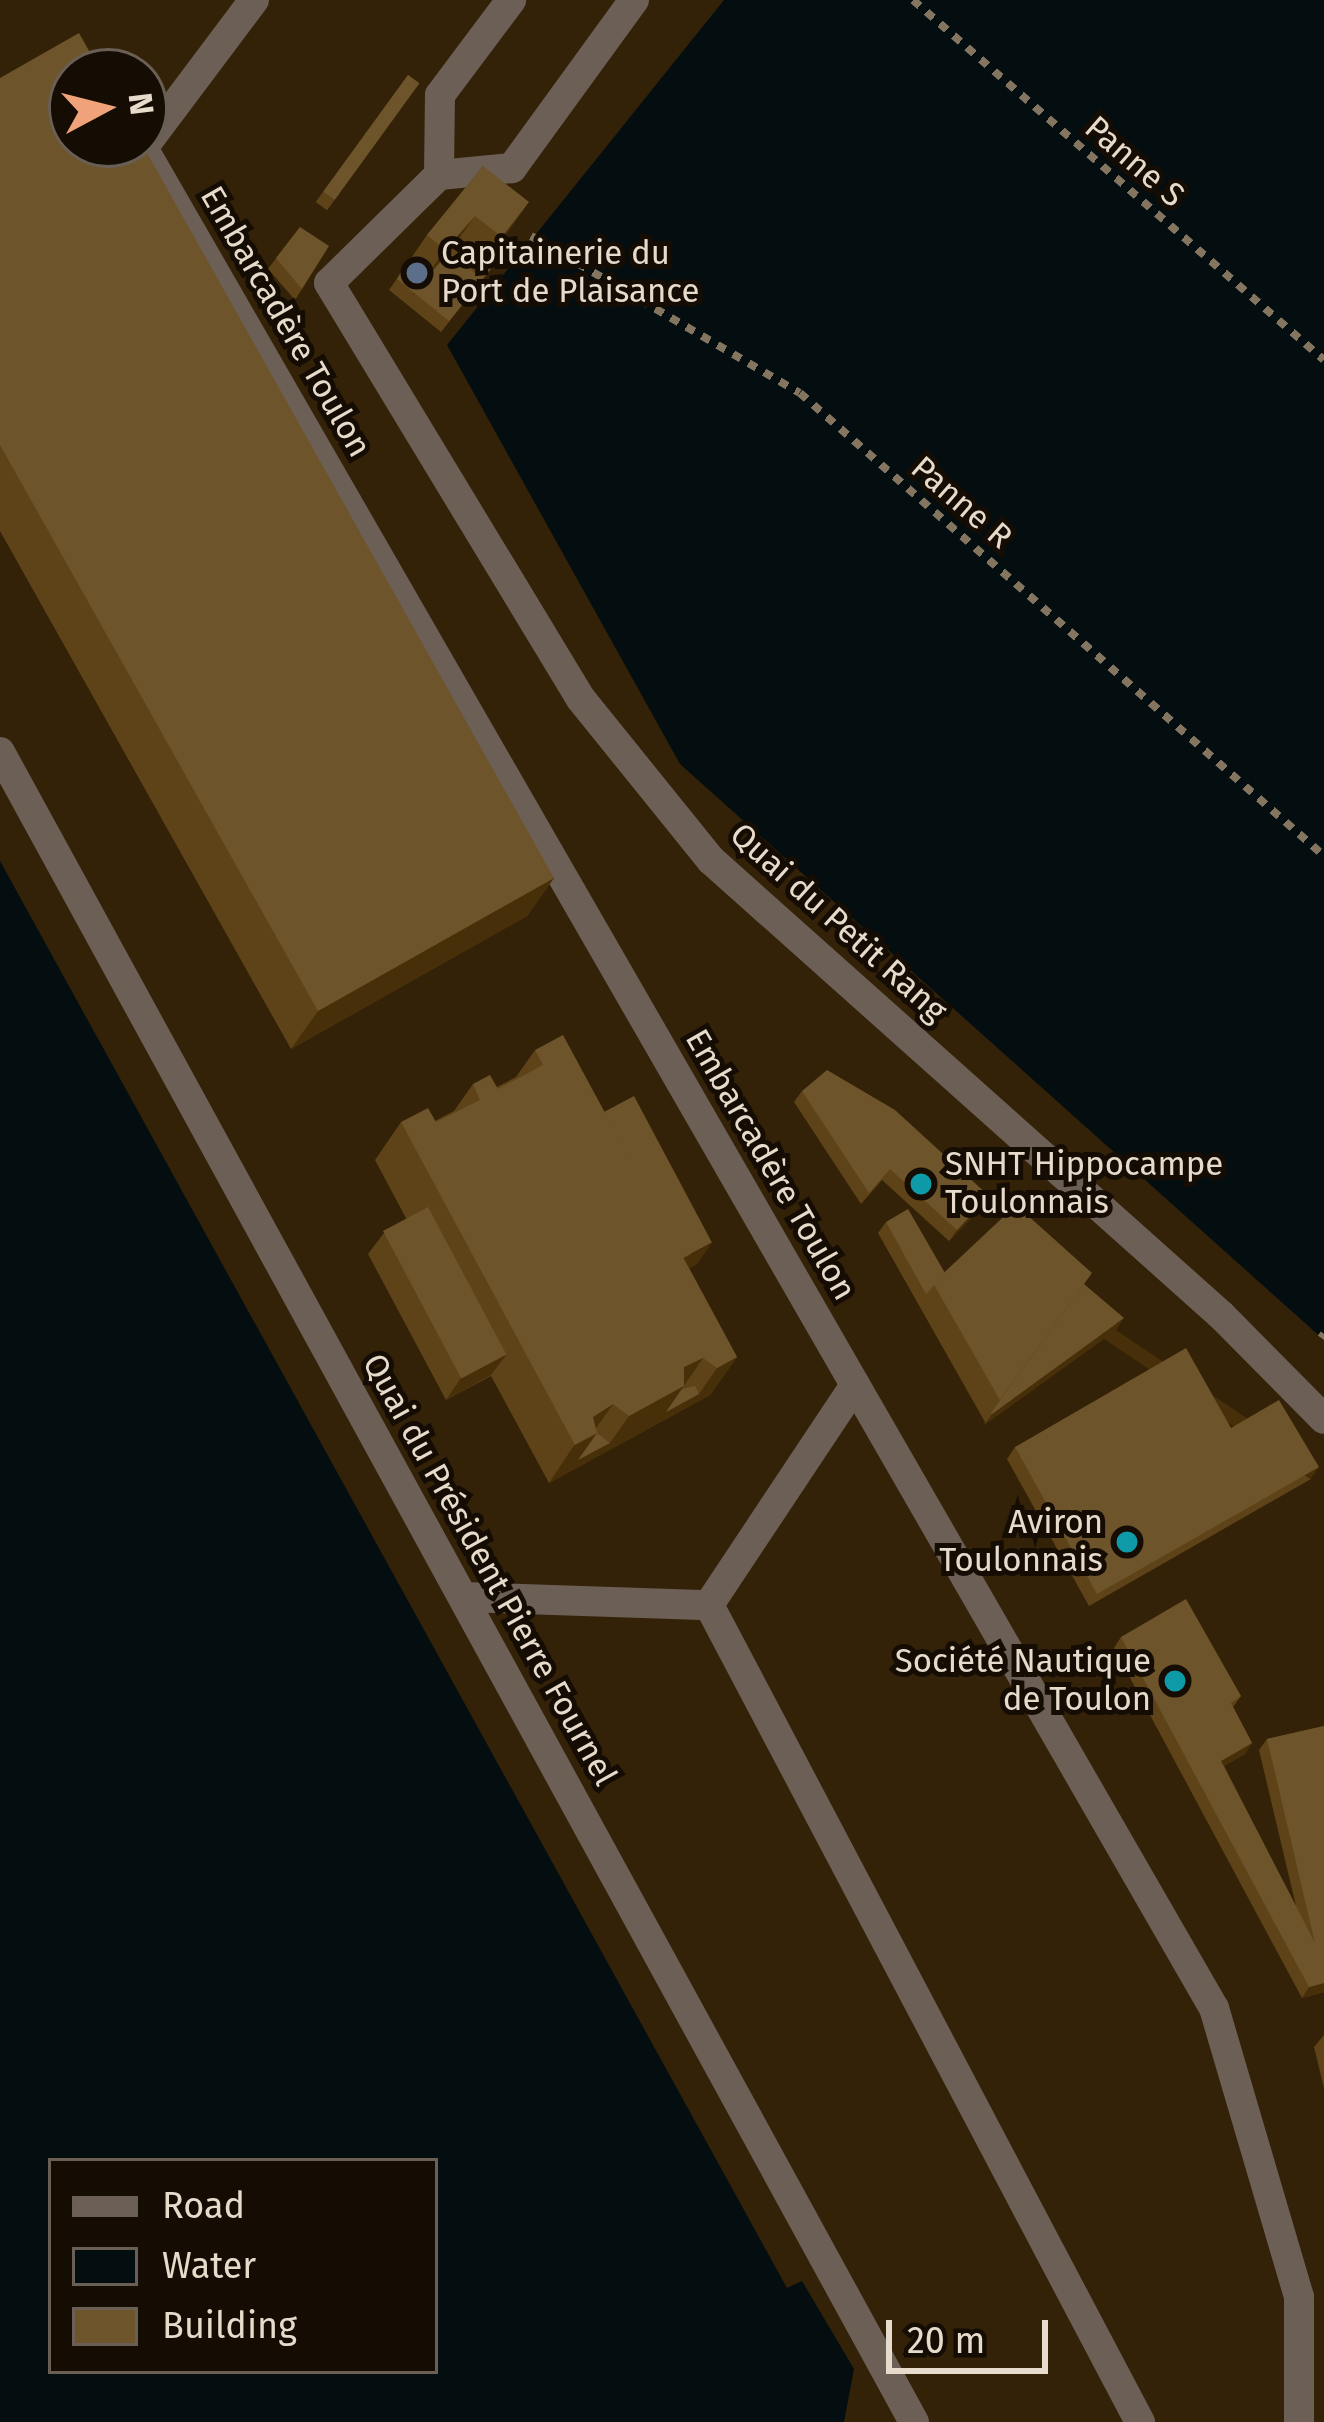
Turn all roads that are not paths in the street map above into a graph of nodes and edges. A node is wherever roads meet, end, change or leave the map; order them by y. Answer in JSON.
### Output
{"nodes":[{"id":1,"x":254,"y":0,"type":"edge"},
{"id":2,"x":511,"y":0,"type":"edge"},
{"id":3,"x":634,"y":0,"type":"edge"},
{"id":4,"x":439,"y":176,"type":"junction"},
{"id":5,"x":0,"y":752,"type":"edge"},
{"id":6,"x":855,"y":1385,"type":"junction"},
{"id":7,"x":1324,"y":1419,"type":"edge"},
{"id":8,"x":463,"y":1597,"type":"junction"},
{"id":9,"x":709,"y":1605,"type":"junction"},
{"id":10,"x":914,"y":2422,"type":"edge"},
{"id":11,"x":1140,"y":2422,"type":"edge"},
{"id":12,"x":1299,"y":2422,"type":"edge"}],
"edges":[{"from":1,"to":6,"type":"lane","name":"Embarcadère Toulon"},
{"from":2,"to":4,"type":"lane"},
{"from":3,"to":4,"type":"lane"},
{"from":4,"to":7,"type":"lane","name":"Quai du Petit Rang"},
{"from":5,"to":8,"type":"lane","name":"Quai du Président Pierre Fournel"},
{"from":6,"to":9,"type":"lane"},
{"from":6,"to":12,"type":"lane","name":"Embarcadère Toulon"},
{"from":8,"to":9,"type":"lane"},
{"from":8,"to":10,"type":"lane","name":"Quai du Président Pierre Fournel"},
{"from":9,"to":11,"type":"lane"}]}
